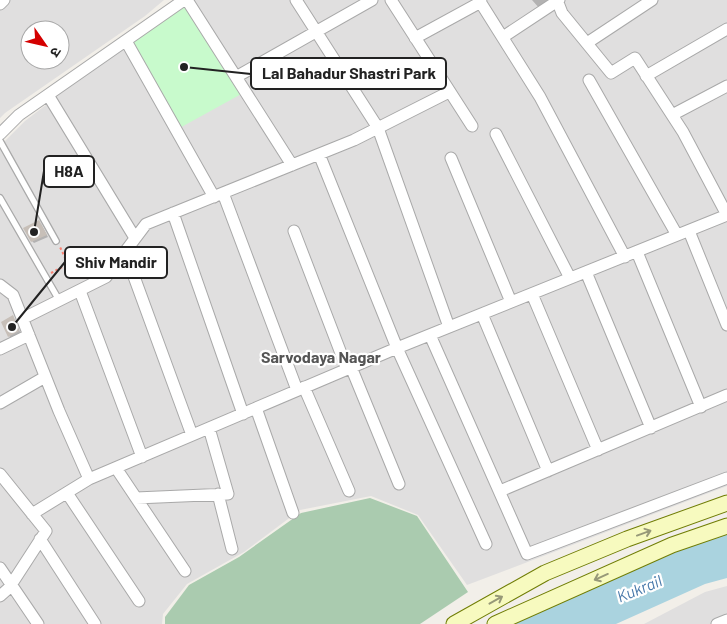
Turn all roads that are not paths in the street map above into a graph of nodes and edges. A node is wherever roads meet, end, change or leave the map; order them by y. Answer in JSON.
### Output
{"nodes":[{"id":1,"x":4,"y":0,"type":"edge"},
{"id":2,"x":185,"y":0,"type":"edge"},
{"id":3,"x":296,"y":0,"type":"edge"},
{"id":4,"x":372,"y":0,"type":"edge"},
{"id":5,"x":391,"y":0,"type":"edge"},
{"id":6,"x":558,"y":0,"type":"edge"},
{"id":7,"x":652,"y":0,"type":"edge"},
{"id":8,"x":480,"y":1,"type":"edge"},
{"id":9,"x":0,"y":4,"type":"edge"},
{"id":10,"x":727,"y":29,"type":"edge"},
{"id":11,"x":316,"y":32,"type":"junction"},
{"id":12,"x":503,"y":37,"type":"junction"},
{"id":13,"x":415,"y":38,"type":"junction"},
{"id":14,"x":126,"y":42,"type":"junction"},
{"id":15,"x":587,"y":43,"type":"junction"},
{"id":16,"x":646,"y":76,"type":"junction"},
{"id":17,"x":236,"y":77,"type":"junction"},
{"id":18,"x":589,"y":80,"type":"dead end"},
{"id":19,"x":727,"y":86,"type":"edge"},
{"id":20,"x":449,"y":92,"type":"junction"},
{"id":21,"x":48,"y":95,"type":"junction"},
{"id":22,"x":672,"y":116,"type":"junction"},
{"id":23,"x":472,"y":126,"type":"dead end"},
{"id":24,"x":378,"y":128,"type":"junction"},
{"id":25,"x":0,"y":134,"type":"edge"},
{"id":26,"x":496,"y":134,"type":"dead end"},
{"id":27,"x":0,"y":142,"type":"edge"},
{"id":28,"x":319,"y":154,"type":"junction"},
{"id":29,"x":451,"y":158,"type":"dead end"},
{"id":30,"x":292,"y":165,"type":"junction"},
{"id":31,"x":218,"y":195,"type":"junction"},
{"id":32,"x":0,"y":198,"type":"edge"},
{"id":33,"x":173,"y":213,"type":"junction"},
{"id":34,"x":727,"y":215,"type":"edge"},
{"id":35,"x":294,"y":231,"type":"dead end"},
{"id":36,"x":689,"y":231,"type":"junction"},
{"id":37,"x":677,"y":235,"type":"junction"},
{"id":38,"x":135,"y":238,"type":"junction"},
{"id":39,"x":56,"y":241,"type":"road end"},
{"id":40,"x":125,"y":252,"type":"junction"},
{"id":41,"x":637,"y":252,"type":"junction"},
{"id":42,"x":625,"y":257,"type":"junction"},
{"id":43,"x":586,"y":272,"type":"junction"},
{"id":44,"x":570,"y":278,"type":"junction"},
{"id":45,"x":0,"y":285,"type":"edge"},
{"id":46,"x":80,"y":291,"type":"junction"},
{"id":47,"x":532,"y":294,"type":"junction"},
{"id":48,"x":59,"y":301,"type":"junction"},
{"id":49,"x":511,"y":302,"type":"junction"},
{"id":50,"x":482,"y":314,"type":"junction"},
{"id":51,"x":22,"y":319,"type":"junction"},
{"id":52,"x":727,"y":325,"type":"edge"},
{"id":53,"x":449,"y":327,"type":"junction"},
{"id":54,"x":430,"y":334,"type":"junction"},
{"id":55,"x":29,"y":335,"type":"junction"},
{"id":56,"x":397,"y":348,"type":"junction"},
{"id":57,"x":0,"y":350,"type":"edge"},
{"id":58,"x":349,"y":368,"type":"junction"},
{"id":59,"x":45,"y":377,"type":"junction"},
{"id":60,"x":301,"y":389,"type":"junction"},
{"id":61,"x":727,"y":396,"type":"edge"},
{"id":62,"x":0,"y":403,"type":"edge"},
{"id":63,"x":701,"y":406,"type":"junction"},
{"id":64,"x":256,"y":408,"type":"junction"},
{"id":65,"x":243,"y":414,"type":"junction"},
{"id":66,"x":208,"y":428,"type":"junction"},
{"id":67,"x":651,"y":428,"type":"junction"},
{"id":68,"x":192,"y":435,"type":"junction"},
{"id":69,"x":598,"y":450,"type":"junction"},
{"id":70,"x":142,"y":456,"type":"junction"},
{"id":71,"x":116,"y":468,"type":"junction"},
{"id":72,"x":548,"y":471,"type":"junction"},
{"id":73,"x":0,"y":474,"type":"edge"},
{"id":74,"x":727,"y":478,"type":"edge"},
{"id":75,"x":89,"y":479,"type":"junction"},
{"id":76,"x":400,"y":484,"type":"dead end"},
{"id":77,"x":348,"y":491,"type":"dead end"},
{"id":78,"x":500,"y":491,"type":"junction"},
{"id":79,"x":67,"y":493,"type":"junction"},
{"id":80,"x":218,"y":494,"type":"junction"},
{"id":81,"x":136,"y":498,"type":"junction"},
{"id":82,"x":727,"y":503,"type":"edge"},
{"id":83,"x":293,"y":513,"type":"dead end"},
{"id":84,"x":32,"y":514,"type":"junction"},
{"id":85,"x":727,"y":526,"type":"edge"},
{"id":86,"x":40,"y":539,"type":"junction"},
{"id":87,"x":486,"y":544,"type":"dead end"},
{"id":88,"x":232,"y":549,"type":"dead end"},
{"id":89,"x":0,"y":568,"type":"edge"},
{"id":90,"x":185,"y":571,"type":"dead end"},
{"id":91,"x":12,"y":584,"type":"junction"},
{"id":92,"x":0,"y":596,"type":"edge"},
{"id":93,"x":139,"y":601,"type":"dead end"},
{"id":94,"x":727,"y":620,"type":"edge"},
{"id":95,"x":38,"y":624,"type":"edge"},
{"id":96,"x":95,"y":624,"type":"edge"},
{"id":97,"x":454,"y":624,"type":"edge"},
{"id":98,"x":495,"y":624,"type":"edge"},
{"id":99,"x":717,"y":624,"type":"edge"}],
"edges":[{"from":1,"to":9,"type":"street"},
{"from":2,"to":14,"type":"street"},
{"from":2,"to":17,"type":"street"},
{"from":3,"to":11,"type":"street"},
{"from":4,"to":11,"type":"street"},
{"from":5,"to":13,"type":"street"},
{"from":6,"to":12,"type":"street"},
{"from":6,"to":15,"type":"street"},
{"from":7,"to":15,"type":"street"},
{"from":8,"to":12,"type":"street"},
{"from":8,"to":13,"type":"street"},
{"from":10,"to":16,"type":"street"},
{"from":11,"to":17,"type":"street"},
{"from":11,"to":24,"type":"street"},
{"from":12,"to":42,"type":"street"},
{"from":13,"to":20,"type":"street"},
{"from":14,"to":21,"type":"street"},
{"from":14,"to":31,"type":"street"},
{"from":15,"to":16,"type":"street"},
{"from":16,"to":22,"type":"street"},
{"from":17,"to":30,"type":"street"},
{"from":18,"to":37,"type":"street"},
{"from":19,"to":22,"type":"street"},
{"from":20,"to":23,"type":"street"},
{"from":20,"to":24,"type":"street"},
{"from":21,"to":25,"type":"street"},
{"from":21,"to":38,"type":"street"},
{"from":22,"to":34,"type":"street"},
{"from":24,"to":28,"type":"street"},
{"from":24,"to":53,"type":"street"},
{"from":26,"to":44,"type":"street"},
{"from":27,"to":39,"type":"lane"},
{"from":28,"to":30,"type":"street"},
{"from":28,"to":56,"type":"street"},
{"from":29,"to":49,"type":"street"},
{"from":30,"to":31,"type":"street"},
{"from":31,"to":33,"type":"street"},
{"from":31,"to":60,"type":"street"},
{"from":32,"to":48,"type":"lane"},
{"from":33,"to":38,"type":"street"},
{"from":33,"to":65,"type":"street"},
{"from":34,"to":36,"type":"street"},
{"from":35,"to":58,"type":"street"},
{"from":36,"to":37,"type":"street"},
{"from":36,"to":52,"type":"street"},
{"from":37,"to":41,"type":"street"},
{"from":38,"to":40,"type":"street"},
{"from":40,"to":46,"type":"street"},
{"from":40,"to":68,"type":"street"},
{"from":41,"to":42,"type":"street"},
{"from":41,"to":63,"type":"street"},
{"from":42,"to":43,"type":"street"},
{"from":43,"to":44,"type":"street"},
{"from":43,"to":67,"type":"street"},
{"from":44,"to":47,"type":"street"},
{"from":45,"to":51,"type":"street"},
{"from":46,"to":48,"type":"street"},
{"from":46,"to":70,"type":"street"},
{"from":47,"to":49,"type":"street"},
{"from":47,"to":69,"type":"street"},
{"from":48,"to":51,"type":"street"},
{"from":49,"to":50,"type":"street"},
{"from":50,"to":53,"type":"street"},
{"from":50,"to":72,"type":"street"},
{"from":51,"to":55,"type":"street"},
{"from":53,"to":54,"type":"street"},
{"from":54,"to":56,"type":"street"},
{"from":54,"to":78,"type":"street"},
{"from":55,"to":57,"type":"street"},
{"from":55,"to":59,"type":"street"},
{"from":56,"to":58,"type":"street"},
{"from":56,"to":87,"type":"street"},
{"from":58,"to":60,"type":"street"},
{"from":58,"to":76,"type":"street"},
{"from":59,"to":62,"type":"street"},
{"from":59,"to":75,"type":"street"},
{"from":60,"to":64,"type":"street"},
{"from":60,"to":77,"type":"street"},
{"from":61,"to":63,"type":"street"},
{"from":63,"to":67,"type":"street"},
{"from":64,"to":65,"type":"street"},
{"from":64,"to":83,"type":"street"},
{"from":65,"to":66,"type":"street"},
{"from":66,"to":68,"type":"street"},
{"from":66,"to":80,"type":"street"},
{"from":67,"to":69,"type":"street"},
{"from":68,"to":70,"type":"street"},
{"from":69,"to":72,"type":"street"},
{"from":70,"to":71,"type":"street"},
{"from":71,"to":75,"type":"street"},
{"from":71,"to":81,"type":"street"},
{"from":72,"to":78,"type":"street"},
{"from":73,"to":84,"type":"street"},
{"from":74,"to":78,"type":"street"},
{"from":75,"to":79,"type":"street"},
{"from":79,"to":84,"type":"street"},
{"from":79,"to":93,"type":"street"},
{"from":80,"to":81,"type":"street"},
{"from":80,"to":88,"type":"street"},
{"from":81,"to":90,"type":"street"},
{"from":97,"to":82,"type":"street","one_way":true},
{"from":84,"to":86,"type":"street"},
{"from":85,"to":98,"type":"street","one_way":true},
{"from":86,"to":91,"type":"street"},
{"from":86,"to":96,"type":"street"},
{"from":89,"to":91,"type":"street"},
{"from":91,"to":92,"type":"street"},
{"from":91,"to":95,"type":"street"},
{"from":94,"to":99,"type":"street"}]}
